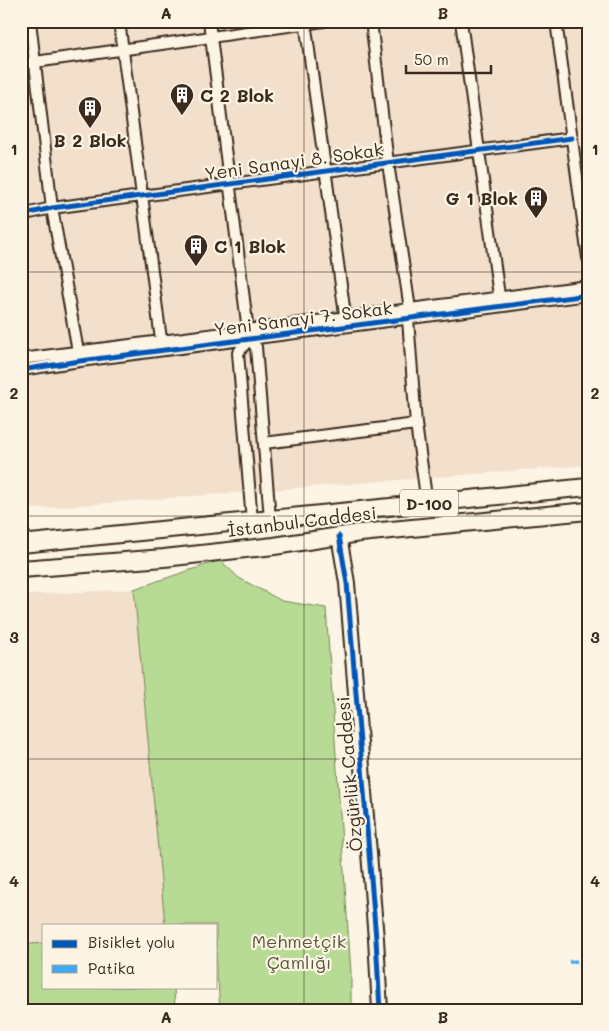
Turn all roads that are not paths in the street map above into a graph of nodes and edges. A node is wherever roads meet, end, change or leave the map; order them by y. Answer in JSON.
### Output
{"nodes":[{"id":1,"x":30,"y":21,"type":"edge"},
{"id":2,"x":119,"y":21,"type":"edge"},
{"id":3,"x":209,"y":21,"type":"edge"},
{"id":4,"x":324,"y":21,"type":"edge"},
{"id":5,"x":371,"y":21,"type":"edge"},
{"id":6,"x":461,"y":21,"type":"edge"},
{"id":7,"x":556,"y":21,"type":"edge"},
{"id":8,"x":305,"y":23,"type":"edge"},
{"id":9,"x":211,"y":37,"type":"junction"},
{"id":10,"x":122,"y":50,"type":"junction"},
{"id":11,"x":35,"y":62,"type":"junction"},
{"id":12,"x":21,"y":64,"type":"edge"},
{"id":13,"x":572,"y":138,"type":"junction"},
{"id":14,"x":478,"y":150,"type":"junction"},
{"id":15,"x":388,"y":162,"type":"junction"},
{"id":16,"x":325,"y":171,"type":"junction"},
{"id":17,"x":229,"y":184,"type":"junction"},
{"id":18,"x":141,"y":196,"type":"junction"},
{"id":19,"x":52,"y":208,"type":"junction"},
{"id":20,"x":21,"y":216,"type":"edge"},
{"id":21,"x":588,"y":258,"type":"edge"},
{"id":22,"x":588,"y":286,"type":"edge"},
{"id":23,"x":588,"y":295,"type":"edge"},
{"id":24,"x":500,"y":302,"type":"junction"},
{"id":25,"x":409,"y":314,"type":"junction"},
{"id":26,"x":346,"y":322,"type":"junction"},
{"id":27,"x":248,"y":334,"type":"junction"},
{"id":28,"x":162,"y":346,"type":"junction"},
{"id":29,"x":78,"y":356,"type":"junction"},
{"id":30,"x":21,"y":359,"type":"edge"},
{"id":31,"x":21,"y":370,"type":"edge"},
{"id":32,"x":416,"y":424,"type":"junction"},
{"id":33,"x":264,"y":443,"type":"junction"},
{"id":34,"x":588,"y":487,"type":"edge"},
{"id":35,"x":427,"y":504,"type":"junction"},
{"id":36,"x":588,"y":511,"type":"edge"},
{"id":37,"x":270,"y":519,"type":"junction"},
{"id":38,"x":252,"y":521,"type":"junction"},
{"id":39,"x":339,"y":536,"type":"junction"},
{"id":40,"x":24,"y":539,"type":"edge"},
{"id":41,"x":274,"y":546,"type":"junction"},
{"id":42,"x":255,"y":548,"type":"junction"},
{"id":43,"x":21,"y":569,"type":"edge"},
{"id":44,"x":380,"y":1010,"type":"edge"}],
"edges":[{"from":1,"to":11,"type":"street"},
{"from":2,"to":10,"type":"street"},
{"from":3,"to":9,"type":"street"},
{"from":4,"to":8,"type":"street"},
{"from":5,"to":15,"type":"street"},
{"from":6,"to":14,"type":"street"},
{"from":7,"to":13,"type":"street"},
{"from":8,"to":9,"type":"street"},
{"from":8,"to":16,"type":"street"},
{"from":9,"to":10,"type":"street"},
{"from":9,"to":17,"type":"street"},
{"from":10,"to":11,"type":"street"},
{"from":10,"to":18,"type":"street"},
{"from":11,"to":12,"type":"street"},
{"from":11,"to":19,"type":"street"},
{"from":13,"to":14,"type":"street","name":"Yeni Sanayi 8. Sokak"},
{"from":13,"to":21,"type":"street"},
{"from":14,"to":15,"type":"street","name":"Yeni Sanayi 8. Sokak"},
{"from":14,"to":24,"type":"street"},
{"from":15,"to":16,"type":"street","name":"Yeni Sanayi 8. Sokak"},
{"from":15,"to":25,"type":"street"},
{"from":16,"to":17,"type":"street","name":"Yeni Sanayi 8. Sokak"},
{"from":16,"to":26,"type":"street"},
{"from":17,"to":18,"type":"street","name":"Yeni Sanayi 8. Sokak"},
{"from":17,"to":27,"type":"street"},
{"from":18,"to":19,"type":"street","name":"Yeni Sanayi 8. Sokak"},
{"from":18,"to":28,"type":"street"},
{"from":19,"to":20,"type":"street","name":"Yeni Sanayi 8. Sokak"},
{"from":19,"to":29,"type":"street"},
{"from":22,"to":24,"type":"street","name":"Yeni Sanayi 7. Sokak"},
{"from":23,"to":24,"type":"street","name":"Yeni Sanayi 7. Sokak"},
{"from":24,"to":25,"type":"street","name":"Yeni Sanayi 7. Sokak"},
{"from":25,"to":26,"type":"street","name":"Yeni Sanayi 7. Sokak"},
{"from":25,"to":32,"type":"street"},
{"from":26,"to":27,"type":"street","name":"Yeni Sanayi 7. Sokak"},
{"from":27,"to":28,"type":"street","name":"Yeni Sanayi 7. Sokak"},
{"from":27,"to":33,"type":"street"},
{"from":27,"to":38,"type":"street"},
{"from":28,"to":29,"type":"street","name":"Yeni Sanayi 7. Sokak"},
{"from":29,"to":30,"type":"street","name":"Yeni Sanayi 7. Sokak"},
{"from":29,"to":31,"type":"street","name":"Yeni Sanayi 7. Sokak"},
{"from":32,"to":33,"type":"street"},
{"from":32,"to":35,"type":"street"},
{"from":33,"to":37,"type":"street"},
{"from":34,"to":35,"type":"highway","name":"İstanbul Caddesi","number":"D-100"},
{"from":35,"to":37,"type":"highway","name":"İstanbul Caddesi","number":"D-100"},
{"from":36,"to":39,"type":"highway","name":"İstanbul Caddesi","number":"D-100"},
{"from":37,"to":38,"type":"highway","name":"İstanbul Caddesi","number":"D-100"},
{"from":37,"to":41,"type":"highway"},
{"from":38,"to":40,"type":"highway","name":"İstanbul Caddesi","number":"D-100"},
{"from":38,"to":42,"type":"highway"},
{"from":39,"to":41,"type":"highway","name":"İstanbul Caddesi","number":"D-100"},
{"from":39,"to":44,"type":"main road","name":"Özgürlük Caddesi"},
{"from":41,"to":42,"type":"highway","name":"İstanbul Caddesi","number":"D-100"},
{"from":42,"to":43,"type":"highway","name":"İstanbul Caddesi","number":"D-100"}]}
